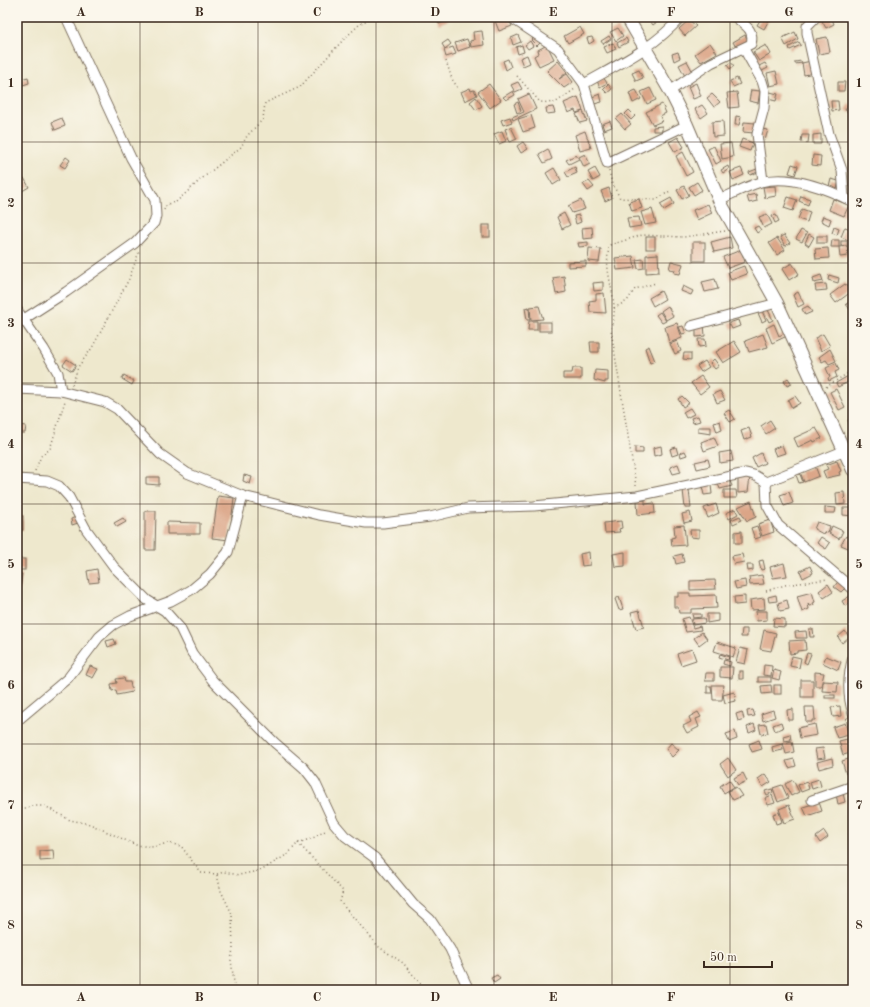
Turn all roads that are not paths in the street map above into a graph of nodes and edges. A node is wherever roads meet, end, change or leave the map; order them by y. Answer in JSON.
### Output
{"nodes":[{"id":1,"x":66,"y":17,"type":"edge"},
{"id":2,"x":510,"y":17,"type":"edge"},
{"id":3,"x":627,"y":17,"type":"edge"},
{"id":4,"x":681,"y":17,"type":"edge"},
{"id":5,"x":735,"y":17,"type":"edge"},
{"id":6,"x":816,"y":17,"type":"edge"},
{"id":7,"x":744,"y":49,"type":"junction"},
{"id":8,"x":645,"y":50,"type":"junction"},
{"id":9,"x":584,"y":84,"type":"junction"},
{"id":10,"x":670,"y":92,"type":"junction"},
{"id":11,"x":687,"y":125,"type":"junction"},
{"id":12,"x":762,"y":182,"type":"junction"},
{"id":13,"x":844,"y":197,"type":"junction"},
{"id":14,"x":719,"y":200,"type":"junction"},
{"id":15,"x":853,"y":202,"type":"edge"},
{"id":16,"x":777,"y":303,"type":"junction"},
{"id":17,"x":17,"y":310,"type":"edge"},
{"id":18,"x":24,"y":319,"type":"junction"},
{"id":19,"x":691,"y":326,"type":"dead end"},
{"id":20,"x":17,"y":389,"type":"edge"},
{"id":21,"x":65,"y":392,"type":"junction"},
{"id":22,"x":843,"y":451,"type":"junction"},
{"id":23,"x":853,"y":470,"type":"edge"},
{"id":24,"x":17,"y":480,"type":"edge"},
{"id":25,"x":766,"y":482,"type":"junction"},
{"id":26,"x":243,"y":496,"type":"junction"},
{"id":27,"x":853,"y":589,"type":"edge"},
{"id":28,"x":156,"y":606,"type":"junction"},
{"id":29,"x":853,"y":657,"type":"edge"},
{"id":30,"x":853,"y":713,"type":"edge"},
{"id":31,"x":17,"y":721,"type":"edge"},
{"id":32,"x":853,"y":786,"type":"edge"},
{"id":33,"x":812,"y":800,"type":"dead end"},
{"id":34,"x":469,"y":990,"type":"edge"}],
"edges":[{"from":1,"to":18,"type":"street"},
{"from":2,"to":9,"type":"street"},
{"from":3,"to":8,"type":"street"},
{"from":4,"to":8,"type":"street"},
{"from":5,"to":7,"type":"street"},
{"from":6,"to":13,"type":"street"},
{"from":7,"to":10,"type":"street"},
{"from":7,"to":12,"type":"street"},
{"from":8,"to":9,"type":"street"},
{"from":8,"to":10,"type":"street"},
{"from":9,"to":11,"type":"street"},
{"from":10,"to":11,"type":"street"},
{"from":11,"to":14,"type":"street"},
{"from":12,"to":13,"type":"street"},
{"from":12,"to":14,"type":"street"},
{"from":13,"to":15,"type":"street"},
{"from":14,"to":16,"type":"street"},
{"from":16,"to":19,"type":"street"},
{"from":16,"to":22,"type":"street"},
{"from":17,"to":18,"type":"street"},
{"from":18,"to":21,"type":"street"},
{"from":20,"to":21,"type":"street"},
{"from":21,"to":26,"type":"street"},
{"from":22,"to":23,"type":"street"},
{"from":22,"to":25,"type":"street"},
{"from":24,"to":28,"type":"street"},
{"from":25,"to":26,"type":"street"},
{"from":25,"to":27,"type":"street"},
{"from":26,"to":28,"type":"street"},
{"from":28,"to":31,"type":"street"},
{"from":28,"to":34,"type":"street"},
{"from":29,"to":30,"type":"street"},
{"from":32,"to":33,"type":"street"}]}
